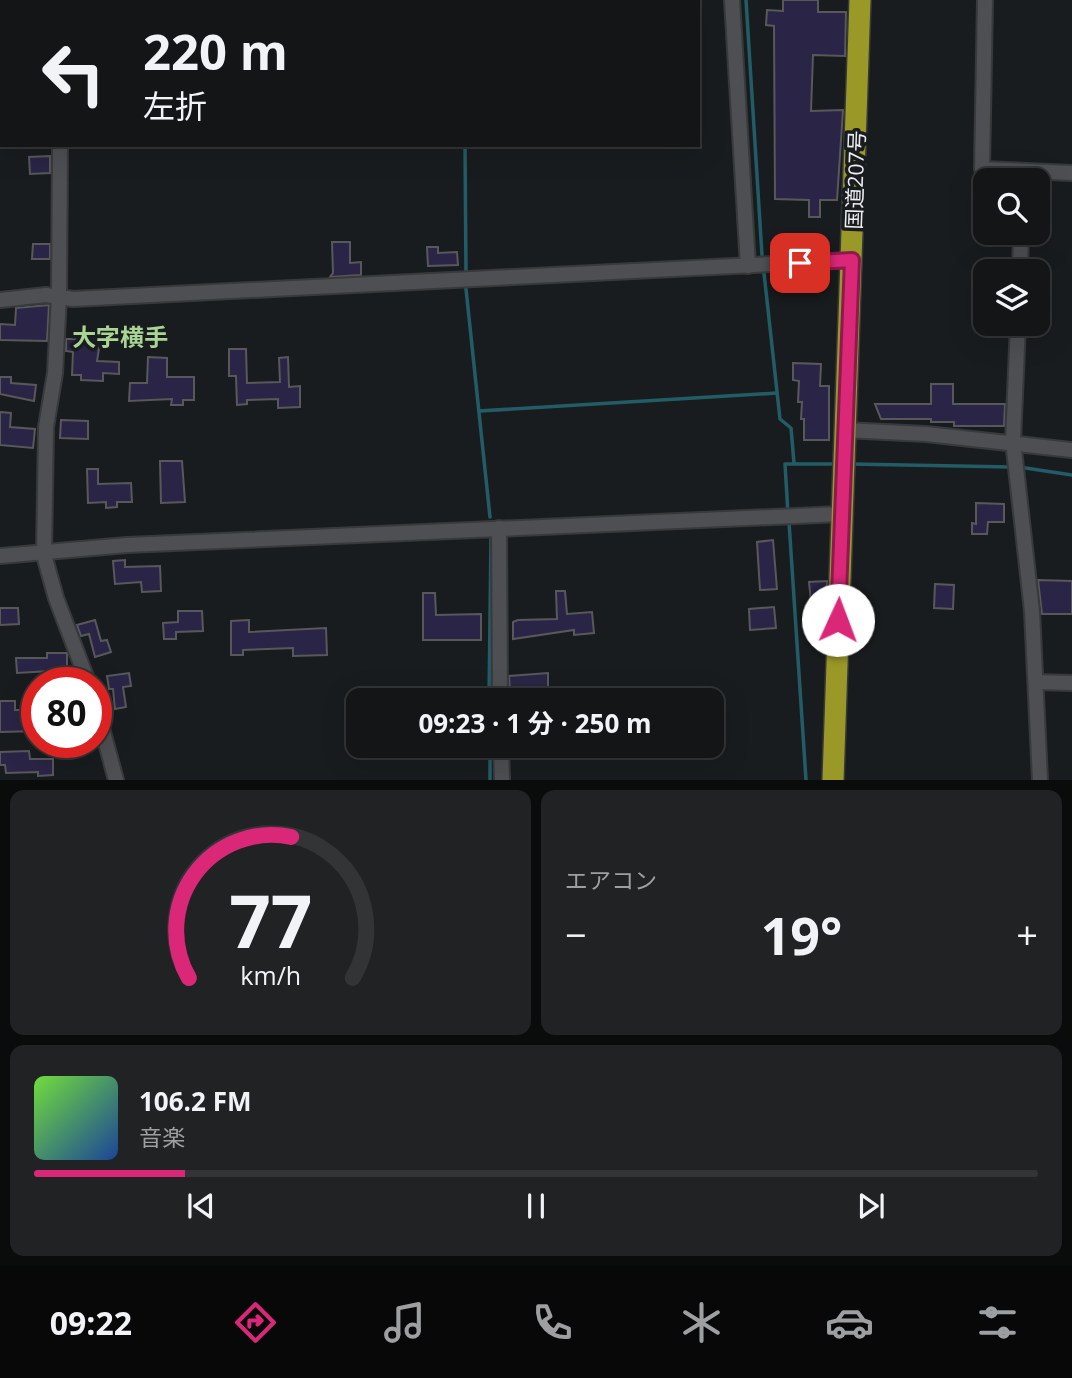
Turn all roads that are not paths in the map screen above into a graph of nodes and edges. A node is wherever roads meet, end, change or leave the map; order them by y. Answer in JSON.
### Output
{"nodes":[{"id":1,"x":732,"y":0,"type":"edge"},
{"id":2,"x":860,"y":0,"type":"edge"},
{"id":3,"x":985,"y":0,"type":"edge"},
{"id":4,"x":60,"y":147,"type":"edge"},
{"id":5,"x":982,"y":168,"type":"edge"},
{"id":6,"x":1072,"y":173,"type":"edge"},
{"id":7,"x":1050,"y":174,"type":"edge"},
{"id":8,"x":852,"y":260,"type":"junction"},
{"id":9,"x":748,"y":266,"type":"junction"},
{"id":10,"x":59,"y":296,"type":"junction"},
{"id":11,"x":0,"y":300,"type":"edge"},
{"id":12,"x":1017,"y":336,"type":"edge"},
{"id":13,"x":845,"y":430,"type":"junction"},
{"id":14,"x":1013,"y":441,"type":"junction"},
{"id":15,"x":1072,"y":450,"type":"edge"},
{"id":16,"x":841,"y":514,"type":"junction"},
{"id":17,"x":499,"y":528,"type":"junction"},
{"id":18,"x":44,"y":555,"type":"junction"},
{"id":19,"x":0,"y":556,"type":"edge"},
{"id":20,"x":82,"y":667,"type":"edge"},
{"id":21,"x":1036,"y":682,"type":"junction"},
{"id":22,"x":1072,"y":683,"type":"edge"},
{"id":23,"x":500,"y":688,"type":"edge"},
{"id":24,"x":110,"y":758,"type":"edge"},
{"id":25,"x":501,"y":758,"type":"edge"},
{"id":26,"x":116,"y":779,"type":"edge"},
{"id":27,"x":502,"y":779,"type":"edge"},
{"id":28,"x":832,"y":779,"type":"edge"},
{"id":29,"x":1040,"y":779,"type":"edge"}],
"edges":[{"from":1,"to":9,"type":"street"},
{"from":2,"to":8,"type":"highway","name":"国道207号"},
{"from":3,"to":5,"type":"street"},
{"from":4,"to":10,"type":"street"},
{"from":6,"to":7,"type":"street"},
{"from":8,"to":9,"type":"street"},
{"from":8,"to":13,"type":"highway","name":"国道207号"},
{"from":9,"to":10,"type":"street"},
{"from":10,"to":11,"type":"street"},
{"from":10,"to":18,"type":"street"},
{"from":12,"to":14,"type":"street"},
{"from":13,"to":14,"type":"street"},
{"from":13,"to":16,"type":"highway","name":"国道207号"},
{"from":14,"to":15,"type":"street"},
{"from":14,"to":21,"type":"street"},
{"from":16,"to":17,"type":"street"},
{"from":16,"to":28,"type":"highway","name":"国道207号"},
{"from":17,"to":18,"type":"street"},
{"from":17,"to":23,"type":"street"},
{"from":18,"to":19,"type":"street"},
{"from":18,"to":20,"type":"street"},
{"from":21,"to":22,"type":"street"},
{"from":21,"to":29,"type":"street"},
{"from":24,"to":26,"type":"street"},
{"from":25,"to":27,"type":"street"}]}
